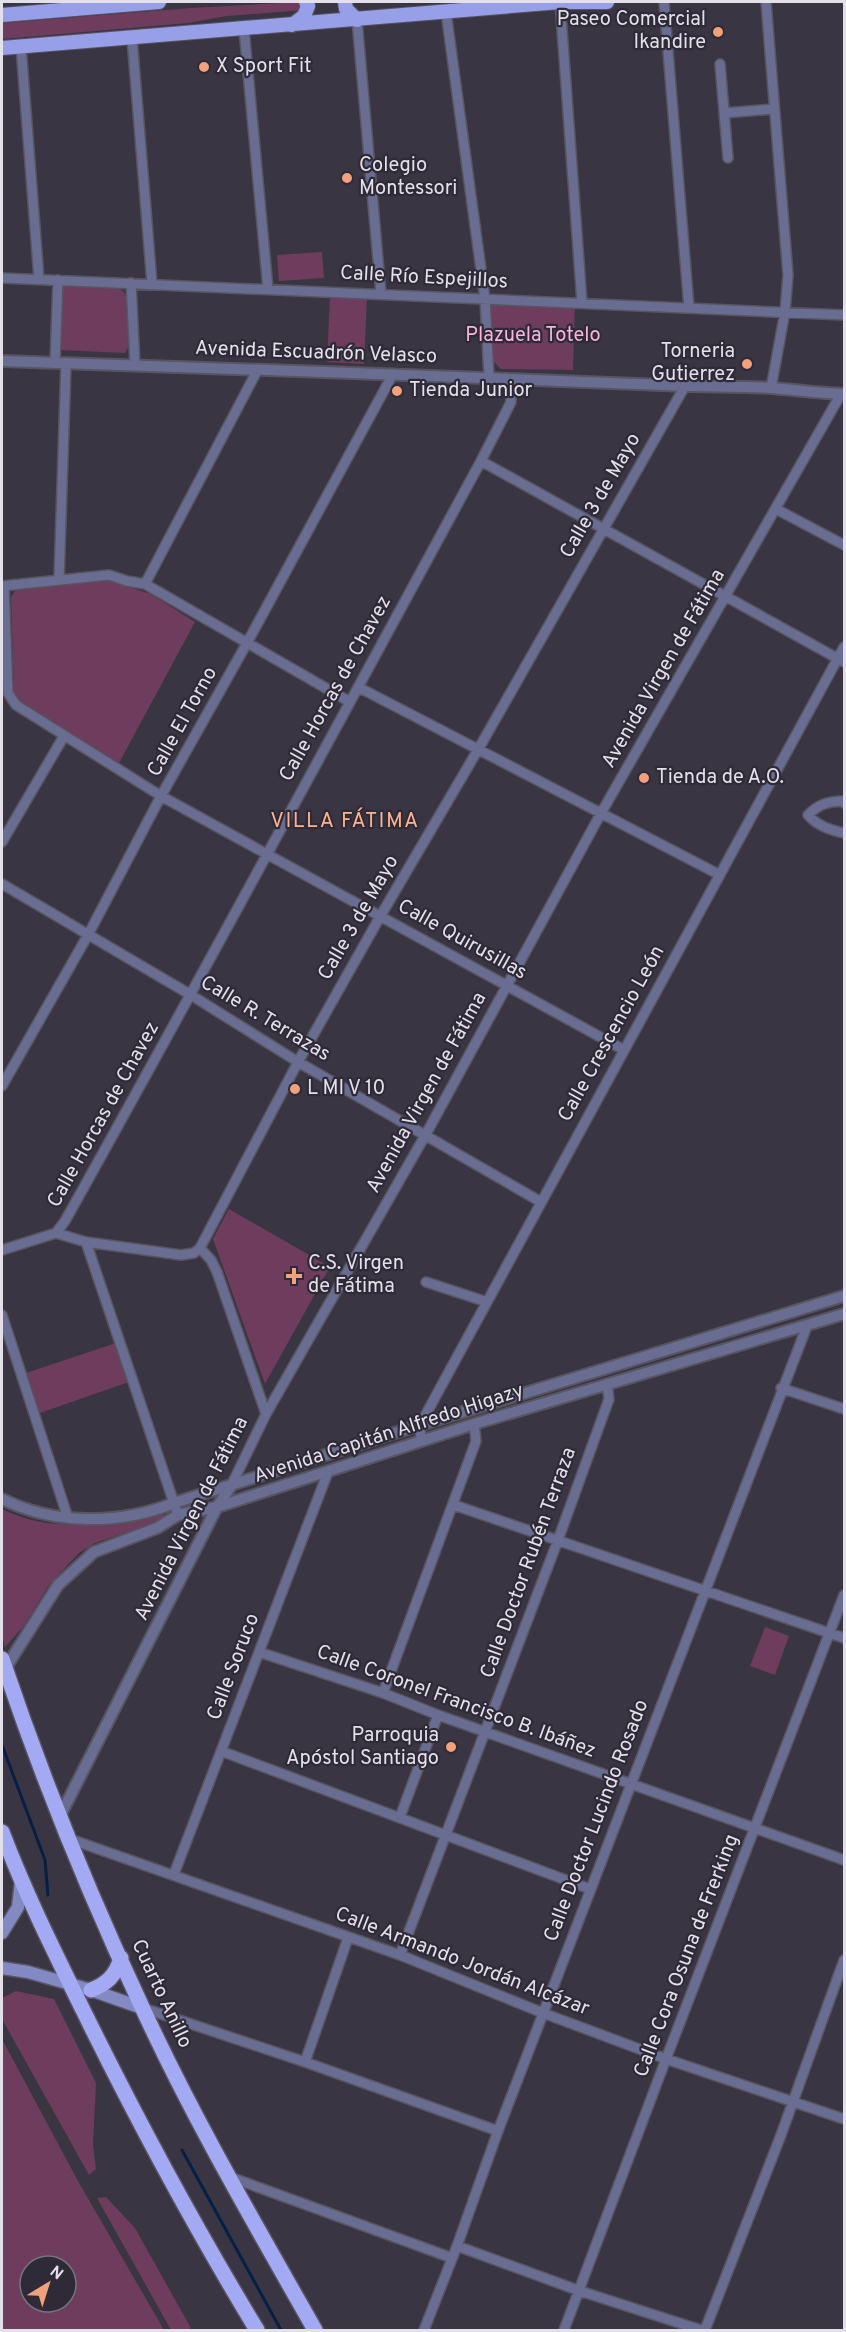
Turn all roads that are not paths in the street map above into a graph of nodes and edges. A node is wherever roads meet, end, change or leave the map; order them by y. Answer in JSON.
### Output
{"nodes":[{"id":1,"x":159,"y":2,"type":"edge"},
{"id":2,"x":306,"y":2,"type":"edge"},
{"id":3,"x":345,"y":2,"type":"edge"},
{"id":4,"x":560,"y":2,"type":"edge"},
{"id":5,"x":607,"y":2,"type":"edge"},
{"id":6,"x":664,"y":2,"type":"edge"},
{"id":7,"x":766,"y":2,"type":"edge"},
{"id":8,"x":34,"y":7,"type":"edge"},
{"id":9,"x":446,"y":12,"type":"junction"},
{"id":10,"x":2,"y":15,"type":"edge"},
{"id":11,"x":357,"y":20,"type":"junction"},
{"id":12,"x":292,"y":25,"type":"junction"},
{"id":13,"x":244,"y":29,"type":"junction"},
{"id":14,"x":132,"y":38,"type":"junction"},
{"id":15,"x":21,"y":47,"type":"junction"},
{"id":16,"x":2,"y":48,"type":"edge"},
{"id":17,"x":720,"y":64,"type":"dead end"},
{"id":18,"x":773,"y":109,"type":"junction"},
{"id":19,"x":724,"y":113,"type":"junction"},
{"id":20,"x":728,"y":158,"type":"dead end"},
{"id":21,"x":2,"y":278,"type":"edge"},
{"id":22,"x":39,"y":279,"type":"junction"},
{"id":23,"x":58,"y":280,"type":"junction"},
{"id":24,"x":131,"y":284,"type":"junction"},
{"id":25,"x":152,"y":284,"type":"junction"},
{"id":26,"x":268,"y":290,"type":"junction"},
{"id":27,"x":381,"y":294,"type":"junction"},
{"id":28,"x":485,"y":299,"type":"junction"},
{"id":29,"x":582,"y":303,"type":"junction"},
{"id":30,"x":689,"y":308,"type":"junction"},
{"id":31,"x":785,"y":312,"type":"junction"},
{"id":32,"x":844,"y":315,"type":"edge"},
{"id":33,"x":2,"y":361,"type":"edge"},
{"id":34,"x":61,"y":363,"type":"junction"},
{"id":35,"x":135,"y":365,"type":"junction"},
{"id":36,"x":257,"y":371,"type":"junction"},
{"id":37,"x":393,"y":374,"type":"junction"},
{"id":38,"x":489,"y":377,"type":"junction"},
{"id":39,"x":506,"y":378,"type":"junction"},
{"id":40,"x":685,"y":387,"type":"junction"},
{"id":41,"x":771,"y":388,"type":"junction"},
{"id":42,"x":843,"y":394,"type":"edge"},
{"id":43,"x":481,"y":461,"type":"junction"},
{"id":44,"x":776,"y":509,"type":"junction"},
{"id":45,"x":604,"y":528,"type":"junction"},
{"id":46,"x":844,"y":545,"type":"edge"},
{"id":47,"x":59,"y":580,"type":"junction"},
{"id":48,"x":145,"y":584,"type":"junction"},
{"id":49,"x":3,"y":586,"type":"edge"},
{"id":50,"x":726,"y":597,"type":"junction"},
{"id":51,"x":247,"y":644,"type":"junction"},
{"id":52,"x":844,"y":647,"type":"edge"},
{"id":53,"x":841,"y":661,"type":"edge"},
{"id":54,"x":358,"y":687,"type":"junction"},
{"id":55,"x":350,"y":702,"type":"junction"},
{"id":56,"x":64,"y":736,"type":"junction"},
{"id":57,"x":479,"y":748,"type":"junction"},
{"id":58,"x":161,"y":796,"type":"junction"},
{"id":59,"x":844,"y":800,"type":"edge"},
{"id":60,"x":600,"y":815,"type":"junction"},
{"id":61,"x":844,"y":833,"type":"edge"},
{"id":62,"x":2,"y":842,"type":"edge"},
{"id":63,"x":266,"y":854,"type":"junction"},
{"id":64,"x":720,"y":875,"type":"junction"},
{"id":65,"x":2,"y":884,"type":"edge"},
{"id":66,"x":381,"y":915,"type":"junction"},
{"id":67,"x":88,"y":935,"type":"junction"},
{"id":68,"x":507,"y":986,"type":"junction"},
{"id":69,"x":191,"y":995,"type":"junction"},
{"id":70,"x":624,"y":1050,"type":"junction"},
{"id":71,"x":298,"y":1062,"type":"junction"},
{"id":72,"x":2,"y":1086,"type":"edge"},
{"id":73,"x":426,"y":1134,"type":"junction"},
{"id":74,"x":541,"y":1202,"type":"junction"},
{"id":75,"x":56,"y":1233,"type":"junction"},
{"id":76,"x":86,"y":1242,"type":"junction"},
{"id":77,"x":200,"y":1248,"type":"junction"},
{"id":78,"x":2,"y":1250,"type":"edge"},
{"id":79,"x":426,"y":1282,"type":"dead end"},
{"id":80,"x":844,"y":1296,"type":"edge"},
{"id":81,"x":487,"y":1302,"type":"junction"},
{"id":82,"x":844,"y":1314,"type":"edge"},
{"id":83,"x":2,"y":1315,"type":"edge"},
{"id":84,"x":773,"y":1317,"type":"junction"},
{"id":85,"x":807,"y":1326,"type":"junction"},
{"id":86,"x":777,"y":1335,"type":"junction"},
{"id":87,"x":607,"y":1384,"type":"junction"},
{"id":88,"x":781,"y":1388,"type":"junction"},
{"id":89,"x":844,"y":1410,"type":"edge"},
{"id":90,"x":266,"y":1414,"type":"junction"},
{"id":91,"x":474,"y":1424,"type":"junction"},
{"id":92,"x":420,"y":1425,"type":"junction"},
{"id":93,"x":421,"y":1441,"type":"junction"},
{"id":94,"x":328,"y":1472,"type":"junction"},
{"id":95,"x":231,"y":1486,"type":"junction"},
{"id":96,"x":2,"y":1499,"type":"edge"},
{"id":97,"x":174,"y":1503,"type":"junction"},
{"id":98,"x":454,"y":1505,"type":"junction"},
{"id":99,"x":217,"y":1507,"type":"junction"},
{"id":100,"x":178,"y":1515,"type":"junction"},
{"id":101,"x":68,"y":1518,"type":"junction"},
{"id":102,"x":558,"y":1540,"type":"junction"},
{"id":103,"x":705,"y":1592,"type":"junction"},
{"id":104,"x":844,"y":1595,"type":"edge"},
{"id":105,"x":830,"y":1634,"type":"junction"},
{"id":106,"x":844,"y":1638,"type":"edge"},
{"id":107,"x":259,"y":1652,"type":"junction"},
{"id":108,"x":3,"y":1666,"type":"edge"},
{"id":109,"x":383,"y":1693,"type":"junction"},
{"id":110,"x":438,"y":1715,"type":"junction"},
{"id":111,"x":486,"y":1731,"type":"junction"},
{"id":112,"x":221,"y":1751,"type":"junction"},
{"id":113,"x":632,"y":1784,"type":"junction"},
{"id":114,"x":399,"y":1817,"type":"junction"},
{"id":115,"x":59,"y":1818,"type":"junction"},
{"id":116,"x":755,"y":1827,"type":"junction"},
{"id":117,"x":2,"y":1832,"type":"edge"},
{"id":118,"x":447,"y":1835,"type":"junction"},
{"id":119,"x":67,"y":1838,"type":"junction"},
{"id":120,"x":844,"y":1860,"type":"edge"},
{"id":121,"x":174,"y":1874,"type":"junction"},
{"id":122,"x":21,"y":1880,"type":"junction"},
{"id":123,"x":590,"y":1889,"type":"junction"},
{"id":124,"x":2,"y":1933,"type":"edge"},
{"id":125,"x":348,"y":1938,"type":"junction"},
{"id":126,"x":400,"y":1955,"type":"junction"},
{"id":127,"x":121,"y":1958,"type":"junction"},
{"id":128,"x":844,"y":1960,"type":"edge"},
{"id":129,"x":2,"y":1968,"type":"edge"},
{"id":130,"x":70,"y":1984,"type":"junction"},
{"id":131,"x":91,"y":1990,"type":"junction"},
{"id":132,"x":142,"y":2008,"type":"junction"},
{"id":133,"x":543,"y":2013,"type":"junction"},
{"id":134,"x":666,"y":2059,"type":"junction"},
{"id":135,"x":305,"y":2062,"type":"junction"},
{"id":136,"x":792,"y":2100,"type":"junction"},
{"id":137,"x":844,"y":2120,"type":"edge"},
{"id":138,"x":498,"y":2131,"type":"junction"},
{"id":139,"x":228,"y":2176,"type":"junction"},
{"id":140,"x":457,"y":2246,"type":"junction"},
{"id":141,"x":452,"y":2258,"type":"junction"},
{"id":142,"x":580,"y":2291,"type":"junction"},
{"id":143,"x":257,"y":2331,"type":"edge"},
{"id":144,"x":315,"y":2331,"type":"edge"},
{"id":145,"x":424,"y":2331,"type":"edge"},
{"id":146,"x":564,"y":2331,"type":"edge"},
{"id":147,"x":703,"y":2331,"type":"edge"}],
"edges":[{"from":1,"to":8,"type":"main road"},
{"from":2,"to":12,"type":"main road"},
{"from":3,"to":11,"type":"main road"},
{"from":4,"to":5,"type":"main road"},
{"from":4,"to":9,"type":"main road"},
{"from":4,"to":29,"type":"street"},
{"from":6,"to":30,"type":"street"},
{"from":7,"to":18,"type":"street"},
{"from":8,"to":10,"type":"main road"},
{"from":9,"to":11,"type":"main road"},
{"from":9,"to":28,"type":"street"},
{"from":11,"to":12,"type":"main road"},
{"from":11,"to":27,"type":"street"},
{"from":12,"to":13,"type":"main road"},
{"from":13,"to":14,"type":"main road"},
{"from":13,"to":26,"type":"street"},
{"from":14,"to":15,"type":"main road"},
{"from":14,"to":25,"type":"street"},
{"from":15,"to":16,"type":"main road"},
{"from":15,"to":22,"type":"street"},
{"from":17,"to":19,"type":"street"},
{"from":18,"to":19,"type":"street"},
{"from":18,"to":31,"type":"street"},
{"from":19,"to":20,"type":"street"},
{"from":21,"to":22,"type":"street","name":"Calle Río Espejillos"},
{"from":22,"to":23,"type":"street","name":"Calle Río Espejillos"},
{"from":23,"to":24,"type":"street","name":"Calle Río Espejillos"},
{"from":23,"to":34,"type":"street"},
{"from":24,"to":25,"type":"street","name":"Calle Río Espejillos"},
{"from":24,"to":35,"type":"street"},
{"from":25,"to":26,"type":"street","name":"Calle Río Espejillos"},
{"from":26,"to":27,"type":"street","name":"Calle Río Espejillos"},
{"from":27,"to":28,"type":"street","name":"Calle Río Espejillos"},
{"from":28,"to":29,"type":"street","name":"Calle Río Espejillos"},
{"from":28,"to":38,"type":"street"},
{"from":29,"to":30,"type":"street","name":"Calle Río Espejillos"},
{"from":30,"to":31,"type":"street","name":"Calle Río Espejillos"},
{"from":31,"to":32,"type":"street","name":"Calle Río Espejillos"},
{"from":31,"to":41,"type":"street"},
{"from":33,"to":34,"type":"street","name":"Avenida Escuadrón Velasco"},
{"from":34,"to":35,"type":"street","name":"Avenida Escuadrón Velasco"},
{"from":34,"to":47,"type":"street"},
{"from":35,"to":36,"type":"street","name":"Avenida Escuadrón Velasco"},
{"from":36,"to":37,"type":"street","name":"Avenida Escuadrón Velasco"},
{"from":36,"to":48,"type":"street"},
{"from":37,"to":38,"type":"street","name":"Avenida Escuadrón Velasco"},
{"from":37,"to":51,"type":"street","name":"Calle El Torno"},
{"from":38,"to":39,"type":"street","name":"Avenida Escuadrón Velasco"},
{"from":39,"to":40,"type":"street","name":"Avenida Escuadrón Velasco"},
{"from":39,"to":43,"type":"street","name":"Calle Horcas de Chavez"},
{"from":40,"to":41,"type":"street","name":"Avenida Escuadrón Velasco"},
{"from":40,"to":45,"type":"street","name":"Calle 3 de Mayo"},
{"from":41,"to":42,"type":"street","name":"Avenida Escuadrón Velasco"},
{"from":42,"to":44,"type":"street","name":"Avenida Virgen de Fátima"},
{"from":43,"to":45,"type":"street"},
{"from":43,"to":54,"type":"street","name":"Calle Horcas de Chavez"},
{"from":44,"to":46,"type":"street"},
{"from":44,"to":50,"type":"street","name":"Avenida Virgen de Fátima"},
{"from":45,"to":50,"type":"street"},
{"from":45,"to":57,"type":"street","name":"Calle 3 de Mayo"},
{"from":47,"to":48,"type":"street"},
{"from":47,"to":49,"type":"street"},
{"from":48,"to":51,"type":"street"},
{"from":49,"to":56,"type":"street","name":"Calle Quirusillas"},
{"from":50,"to":53,"type":"street"},
{"from":50,"to":60,"type":"street","name":"Avenida Virgen de Fátima"},
{"from":51,"to":55,"type":"street"},
{"from":51,"to":58,"type":"street","name":"Calle El Torno"},
{"from":52,"to":53,"type":"street","name":"Calle Crescencio León"},
{"from":53,"to":64,"type":"street","name":"Calle Crescencio León"},
{"from":54,"to":55,"type":"street","name":"Calle Horcas de Chavez"},
{"from":54,"to":57,"type":"street"},
{"from":55,"to":63,"type":"street","name":"Calle Horcas de Chavez"},
{"from":56,"to":58,"type":"street","name":"Calle Quirusillas"},
{"from":56,"to":62,"type":"street"},
{"from":57,"to":60,"type":"street"},
{"from":57,"to":66,"type":"street","name":"Calle 3 de Mayo"},
{"from":58,"to":63,"type":"street","name":"Calle Quirusillas"},
{"from":58,"to":67,"type":"street","name":"Calle El Torno"},
{"from":59,"to":61,"type":"street"},
{"from":60,"to":64,"type":"street"},
{"from":60,"to":68,"type":"street","name":"Avenida Virgen de Fátima"},
{"from":63,"to":66,"type":"street","name":"Calle Quirusillas"},
{"from":63,"to":69,"type":"street","name":"Calle Horcas de Chavez"},
{"from":64,"to":70,"type":"street","name":"Calle Crescencio León"},
{"from":65,"to":67,"type":"street","name":"Calle R. Terrazas"},
{"from":66,"to":68,"type":"street","name":"Calle Quirusillas"},
{"from":66,"to":71,"type":"street","name":"Calle 3 de Mayo"},
{"from":67,"to":69,"type":"street","name":"Calle R. Terrazas"},
{"from":67,"to":72,"type":"street","name":"Calle El Torno"},
{"from":68,"to":70,"type":"street","name":"Calle Quirusillas"},
{"from":68,"to":73,"type":"street","name":"Avenida Virgen de Fátima"},
{"from":69,"to":71,"type":"street","name":"Calle R. Terrazas"},
{"from":69,"to":75,"type":"street","name":"Calle Horcas de Chavez"},
{"from":70,"to":74,"type":"street","name":"Calle Crescencio León"},
{"from":71,"to":73,"type":"street","name":"Calle R. Terrazas"},
{"from":71,"to":77,"type":"street","name":"Calle 3 de Mayo"},
{"from":73,"to":74,"type":"street","name":"Calle R. Terrazas"},
{"from":73,"to":90,"type":"street","name":"Avenida Virgen de Fátima"},
{"from":74,"to":81,"type":"street","name":"Calle Crescencio León"},
{"from":75,"to":76,"type":"street"},
{"from":75,"to":78,"type":"street"},
{"from":76,"to":77,"type":"street"},
{"from":76,"to":97,"type":"street"},
{"from":77,"to":90,"type":"street"},
{"from":79,"to":81,"type":"street"},
{"from":80,"to":84,"type":"street","name":"Avenida Capitán Alfredo Higazy"},
{"from":81,"to":92,"type":"street","name":"Calle Crescencio León"},
{"from":82,"to":85,"type":"street","name":"Avenida Capitán Alfredo Higazy"},
{"from":83,"to":101,"type":"street"},
{"from":84,"to":86,"type":"street"},
{"from":84,"to":92,"type":"street","name":"Avenida Capitán Alfredo Higazy"},
{"from":85,"to":86,"type":"street","name":"Avenida Capitán Alfredo Higazy"},
{"from":85,"to":88,"type":"street","name":"Calle Doctor Lucindo Rosado"},
{"from":86,"to":87,"type":"street","name":"Avenida Capitán Alfredo Higazy"},
{"from":87,"to":91,"type":"street","name":"Avenida Capitán Alfredo Higazy"},
{"from":87,"to":102,"type":"street","name":"Calle Doctor Rubén Terraza"},
{"from":88,"to":89,"type":"street"},
{"from":88,"to":103,"type":"street","name":"Calle Doctor Lucindo Rosado"},
{"from":90,"to":95,"type":"street","name":"Avenida Virgen de Fátima"},
{"from":91,"to":93,"type":"street","name":"Avenida Capitán Alfredo Higazy"},
{"from":91,"to":98,"type":"street"},
{"from":92,"to":93,"type":"street"},
{"from":92,"to":95,"type":"street","name":"Avenida Capitán Alfredo Higazy"},
{"from":93,"to":94,"type":"street","name":"Avenida Capitán Alfredo Higazy"},
{"from":94,"to":99,"type":"street","name":"Avenida Capitán Alfredo Higazy"},
{"from":94,"to":107,"type":"street","name":"Calle Soruco"},
{"from":95,"to":97,"type":"street","name":"Avenida Capitán Alfredo Higazy"},
{"from":95,"to":99,"type":"street","name":"Avenida Virgen de Fátima"},
{"from":96,"to":101,"type":"street","name":"Avenida Capitán Alfredo Higazy"},
{"from":97,"to":100,"type":"street"},
{"from":97,"to":101,"type":"street","name":"Avenida Capitán Alfredo Higazy"},
{"from":98,"to":102,"type":"street"},
{"from":98,"to":109,"type":"street"},
{"from":99,"to":100,"type":"street","name":"Avenida Capitán Alfredo Higazy"},
{"from":99,"to":115,"type":"street","name":"Avenida Virgen de Fátima"},
{"from":100,"to":108,"type":"street","name":"Avenida Capitán Alfredo Higazy"},
{"from":102,"to":103,"type":"street"},
{"from":102,"to":111,"type":"street","name":"Calle Doctor Rubén Terraza"},
{"from":103,"to":105,"type":"street"},
{"from":103,"to":113,"type":"street","name":"Calle Doctor Lucindo Rosado"},
{"from":104,"to":105,"type":"street","name":"Calle Cora Osuna de Frerking"},
{"from":105,"to":106,"type":"street"},
{"from":105,"to":116,"type":"street","name":"Calle Cora Osuna de Frerking"},
{"from":107,"to":109,"type":"street","name":"Calle Coronel Francisco B. Ibáñez"},
{"from":107,"to":112,"type":"street","name":"Calle Soruco"},
{"from":108,"to":115,"type":"highway","name":"Cuarto Anillo"},
{"from":109,"to":110,"type":"street","name":"Calle Coronel Francisco B. Ibáñez"},
{"from":110,"to":111,"type":"street","name":"Calle Coronel Francisco B. Ibáñez"},
{"from":110,"to":114,"type":"street"},
{"from":111,"to":113,"type":"street","name":"Calle Coronel Francisco B. Ibáñez"},
{"from":111,"to":118,"type":"street","name":"Calle Doctor Rubén Terraza"},
{"from":112,"to":114,"type":"street"},
{"from":112,"to":121,"type":"street","name":"Calle Soruco"},
{"from":113,"to":116,"type":"street","name":"Calle Coronel Francisco B. Ibáñez"},
{"from":113,"to":123,"type":"street","name":"Calle Doctor Lucindo Rosado"},
{"from":114,"to":118,"type":"street"},
{"from":115,"to":119,"type":"highway","name":"Cuarto Anillo"},
{"from":116,"to":120,"type":"street","name":"Calle Coronel Francisco B. Ibáñez"},
{"from":116,"to":134,"type":"street","name":"Calle Cora Osuna de Frerking"},
{"from":117,"to":122,"type":"highway"},
{"from":118,"to":123,"type":"street"},
{"from":118,"to":126,"type":"street","name":"Calle Doctor Rubén Terraza"},
{"from":119,"to":121,"type":"street","name":"Calle Armando Jordán Alcázar"},
{"from":119,"to":127,"type":"highway","name":"Cuarto Anillo"},
{"from":121,"to":125,"type":"street","name":"Calle Armando Jordán Alcázar"},
{"from":122,"to":124,"type":"main road"},
{"from":122,"to":130,"type":"highway"},
{"from":123,"to":133,"type":"street","name":"Calle Doctor Lucindo Rosado"},
{"from":125,"to":126,"type":"street","name":"Calle Armando Jordán Alcázar"},
{"from":125,"to":135,"type":"street"},
{"from":126,"to":133,"type":"street","name":"Calle Armando Jordán Alcázar"},
{"from":127,"to":131,"type":"highway"},
{"from":127,"to":132,"type":"highway","name":"Cuarto Anillo"},
{"from":128,"to":136,"type":"street"},
{"from":129,"to":130,"type":"main road"},
{"from":130,"to":131,"type":"main road"},
{"from":130,"to":143,"type":"highway"},
{"from":131,"to":132,"type":"main road"},
{"from":132,"to":135,"type":"street"},
{"from":132,"to":139,"type":"highway","name":"Cuarto Anillo"},
{"from":133,"to":134,"type":"street","name":"Calle Armando Jordán Alcázar"},
{"from":133,"to":138,"type":"street","name":"Calle Doctor Lucindo Rosado"},
{"from":134,"to":136,"type":"street","name":"Calle Armando Jordán Alcázar"},
{"from":134,"to":142,"type":"street","name":"Calle Cora Osuna de Frerking"},
{"from":135,"to":138,"type":"street"},
{"from":136,"to":137,"type":"street","name":"Calle Armando Jordán Alcázar"},
{"from":136,"to":147,"type":"street"},
{"from":138,"to":140,"type":"street","name":"Calle Doctor Lucindo Rosado"},
{"from":139,"to":141,"type":"street"},
{"from":139,"to":144,"type":"highway","name":"Cuarto Anillo"},
{"from":140,"to":141,"type":"street","name":"Calle Doctor Lucindo Rosado"},
{"from":140,"to":142,"type":"street"},
{"from":141,"to":145,"type":"street","name":"Calle Doctor Lucindo Rosado"},
{"from":142,"to":146,"type":"street","name":"Calle Cora Osuna de Frerking"},
{"from":142,"to":147,"type":"street"}]}
